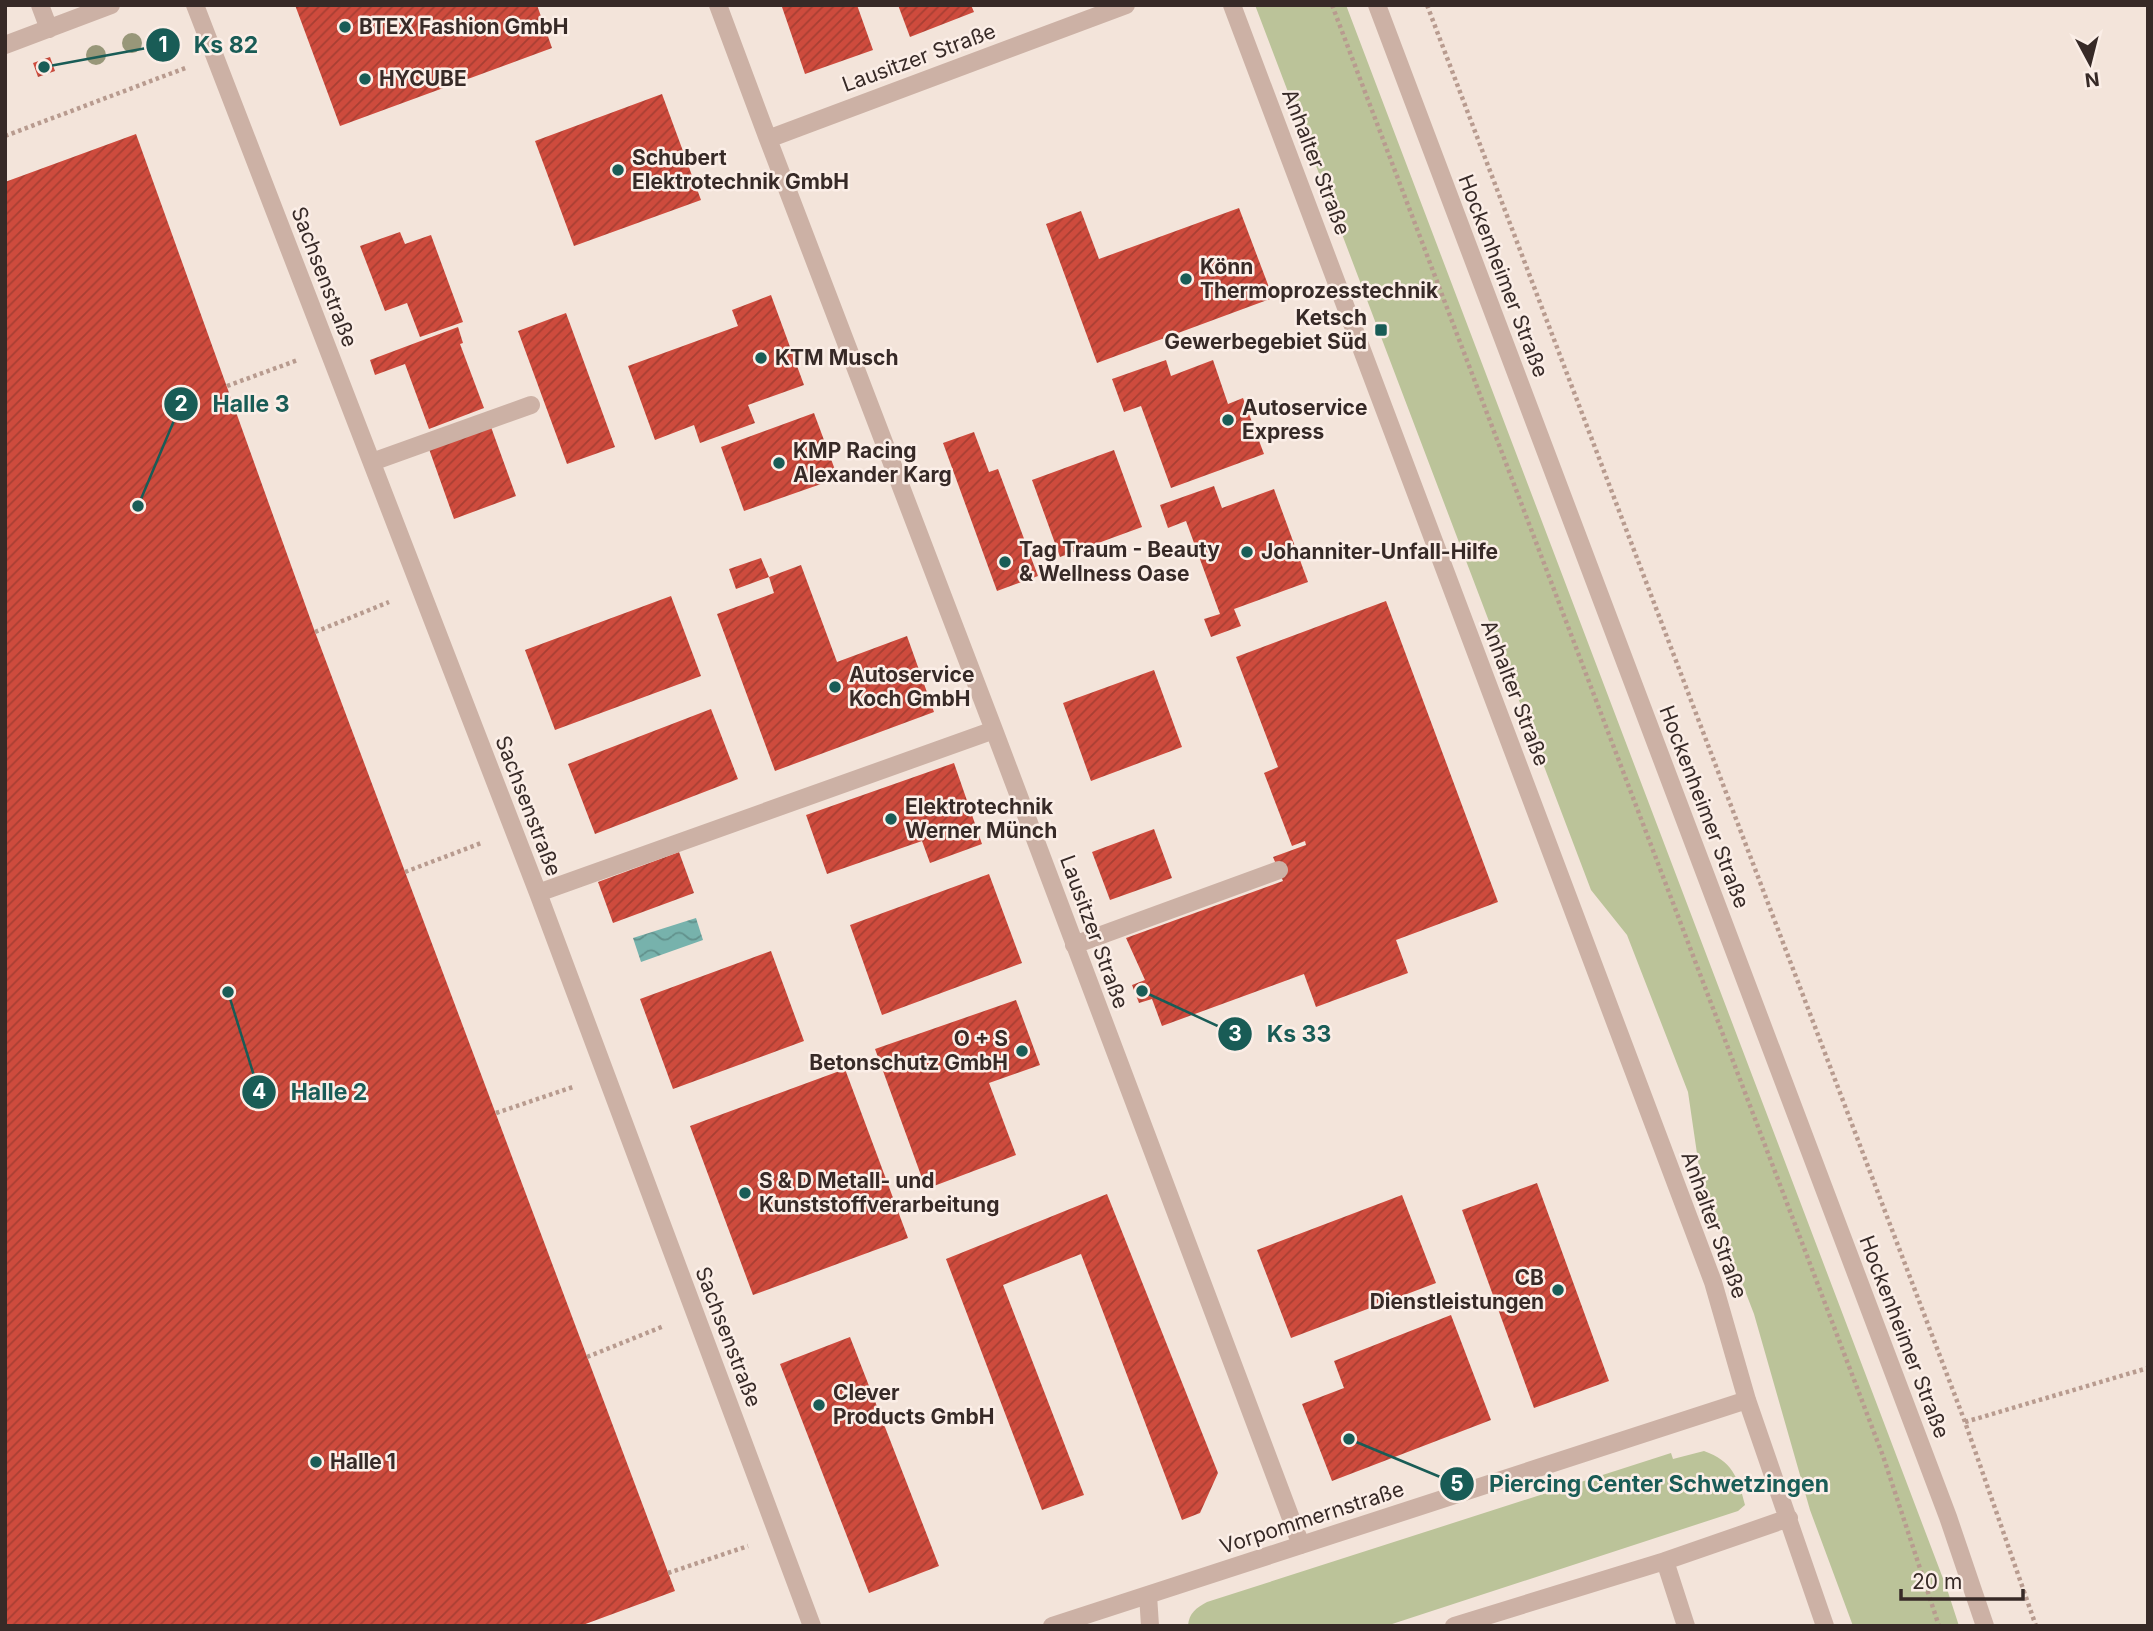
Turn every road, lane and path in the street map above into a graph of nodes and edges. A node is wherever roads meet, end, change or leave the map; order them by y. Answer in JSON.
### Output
{"nodes":[{"id":1,"x":40,"y":5,"type":"edge"},
{"id":2,"x":111,"y":5,"type":"edge"},
{"id":3,"x":195,"y":5,"type":"edge"},
{"id":4,"x":718,"y":5,"type":"edge"},
{"id":5,"x":1126,"y":5,"type":"edge"},
{"id":6,"x":1232,"y":5,"type":"edge"},
{"id":7,"x":1332,"y":5,"type":"edge"},
{"id":8,"x":1377,"y":5,"type":"edge"},
{"id":9,"x":1427,"y":5,"type":"edge"},
{"id":10,"x":48,"y":29,"type":"junction"},
{"id":11,"x":5,"y":45,"type":"edge"},
{"id":12,"x":186,"y":68,"type":"dead end"},
{"id":13,"x":5,"y":136,"type":"edge"},
{"id":14,"x":768,"y":139,"type":"junction"},
{"id":15,"x":298,"y":360,"type":"dead end"},
{"id":16,"x":227,"y":386,"type":"dead end"},
{"id":17,"x":531,"y":405,"type":"dead end"},
{"id":18,"x":372,"y":462,"type":"junction"},
{"id":19,"x":389,"y":602,"type":"dead end"},
{"id":20,"x":315,"y":632,"type":"dead end"},
{"id":21,"x":994,"y":730,"type":"junction"},
{"id":22,"x":481,"y":843,"type":"dead end"},
{"id":23,"x":1279,"y":870,"type":"dead end"},
{"id":24,"x":405,"y":872,"type":"dead end"},
{"id":25,"x":538,"y":893,"type":"junction"},
{"id":26,"x":1074,"y":945,"type":"junction"},
{"id":27,"x":573,"y":1087,"type":"dead end"},
{"id":28,"x":496,"y":1113,"type":"dead end"},
{"id":29,"x":664,"y":1326,"type":"dead end"},
{"id":30,"x":587,"y":1357,"type":"dead end"},
{"id":31,"x":2148,"y":1368,"type":"edge"},
{"id":32,"x":1747,"y":1400,"type":"junction"},
{"id":33,"x":1965,"y":1422,"type":"junction"},
{"id":34,"x":1789,"y":1518,"type":"junction"},
{"id":35,"x":1301,"y":1545,"type":"junction"},
{"id":36,"x":748,"y":1546,"type":"dead end"},
{"id":37,"x":1665,"y":1561,"type":"junction"},
{"id":38,"x":668,"y":1573,"type":"dead end"},
{"id":39,"x":1148,"y":1594,"type":"junction"},
{"id":40,"x":812,"y":1626,"type":"edge"},
{"id":41,"x":1052,"y":1626,"type":"edge"},
{"id":42,"x":1150,"y":1626,"type":"edge"},
{"id":43,"x":1454,"y":1626,"type":"edge"},
{"id":44,"x":1686,"y":1626,"type":"edge"},
{"id":45,"x":1825,"y":1626,"type":"edge"},
{"id":46,"x":1939,"y":1626,"type":"edge"},
{"id":47,"x":1985,"y":1626,"type":"edge"},
{"id":48,"x":2036,"y":1626,"type":"edge"}],
"edges":[{"from":1,"to":10,"type":"street"},
{"from":2,"to":10,"type":"street"},
{"from":3,"to":18,"type":"street","name":"Sachsenstraße"},
{"from":4,"to":14,"type":"street","name":"Lausitzer Straße"},
{"from":5,"to":14,"type":"street","name":"Lausitzer Straße"},
{"from":6,"to":32,"type":"street","name":"Anhalter Straße"},
{"from":7,"to":46,"type":"path"},
{"from":8,"to":47,"type":"street","name":"Hockenheimer Straße"},
{"from":9,"to":33,"type":"path"},
{"from":10,"to":11,"type":"street"},
{"from":12,"to":13,"type":"path"},
{"from":14,"to":21,"type":"street","name":"Lausitzer Straße"},
{"from":15,"to":16,"type":"path"},
{"from":17,"to":18,"type":"street"},
{"from":18,"to":25,"type":"street","name":"Sachsenstraße"},
{"from":19,"to":20,"type":"path"},
{"from":21,"to":25,"type":"street"},
{"from":21,"to":26,"type":"street","name":"Lausitzer Straße"},
{"from":22,"to":24,"type":"path"},
{"from":23,"to":26,"type":"street"},
{"from":25,"to":40,"type":"street","name":"Sachsenstraße"},
{"from":26,"to":35,"type":"street","name":"Lausitzer Straße"},
{"from":27,"to":28,"type":"path"},
{"from":29,"to":30,"type":"path"},
{"from":31,"to":33,"type":"path"},
{"from":32,"to":34,"type":"street"},
{"from":32,"to":35,"type":"street","name":"Vorpommernstraße"},
{"from":33,"to":48,"type":"path"},
{"from":34,"to":37,"type":"street"},
{"from":34,"to":45,"type":"street"},
{"from":35,"to":39,"type":"street","name":"Vorpommernstraße"},
{"from":36,"to":38,"type":"path"},
{"from":37,"to":43,"type":"street"},
{"from":37,"to":44,"type":"street"},
{"from":39,"to":41,"type":"street","name":"Vorpommernstraße"},
{"from":39,"to":42,"type":"street"}]}
